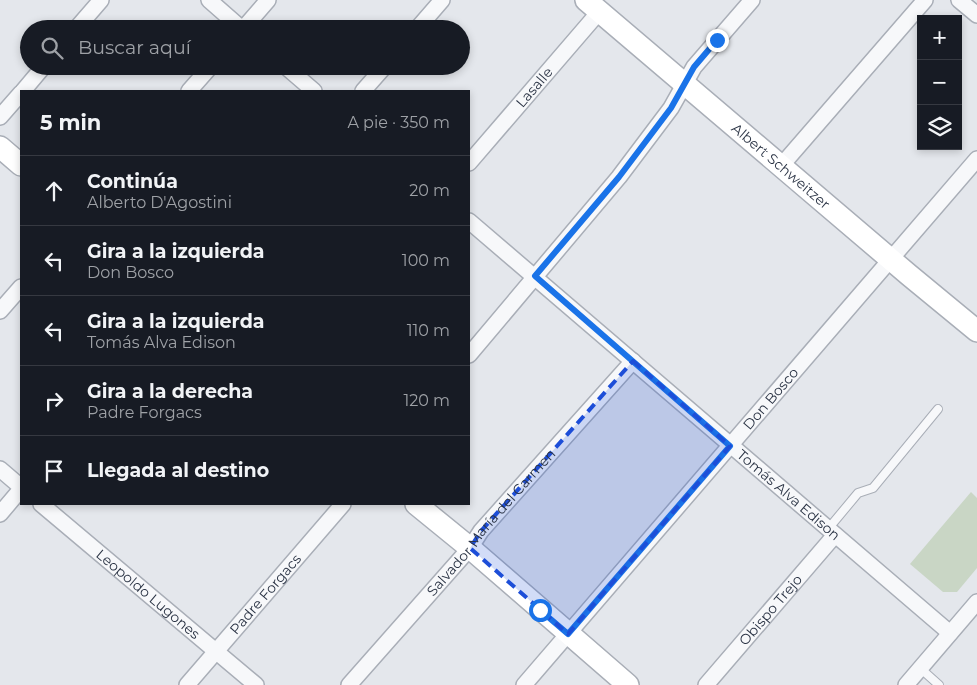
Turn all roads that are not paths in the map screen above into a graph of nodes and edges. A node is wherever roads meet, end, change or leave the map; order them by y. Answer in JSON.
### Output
{"nodes":[{"id":1,"x":101,"y":0,"type":"edge"},
{"id":2,"x":208,"y":0,"type":"edge"},
{"id":3,"x":268,"y":0,"type":"edge"},
{"id":4,"x":442,"y":0,"type":"edge"},
{"id":5,"x":752,"y":0,"type":"edge"},
{"id":6,"x":925,"y":0,"type":"edge"},
{"id":7,"x":959,"y":0,"type":"edge"},
{"id":8,"x":592,"y":6,"type":"edge"},
{"id":9,"x":977,"y":16,"type":"edge"},
{"id":10,"x":84,"y":20,"type":"edge"},
{"id":11,"x":231,"y":20,"type":"edge"},
{"id":12,"x":250,"y":20,"type":"edge"},
{"id":13,"x":425,"y":20,"type":"edge"},
{"id":14,"x":36,"y":75,"type":"edge"},
{"id":15,"x":203,"y":75,"type":"edge"},
{"id":16,"x":295,"y":75,"type":"edge"},
{"id":17,"x":377,"y":75,"type":"edge"},
{"id":18,"x":685,"y":84,"type":"junction"},
{"id":19,"x":24,"y":90,"type":"edge"},
{"id":20,"x":190,"y":90,"type":"edge"},
{"id":21,"x":313,"y":90,"type":"edge"},
{"id":22,"x":364,"y":90,"type":"edge"},
{"id":23,"x":20,"y":94,"type":"edge"},
{"id":24,"x":0,"y":117,"type":"edge"},
{"id":25,"x":0,"y":146,"type":"edge"},
{"id":26,"x":977,"y":159,"type":"edge"},
{"id":27,"x":470,"y":162,"type":"edge"},
{"id":28,"x":20,"y":164,"type":"edge"},
{"id":29,"x":781,"y":166,"type":"junction"},
{"id":30,"x":470,"y":222,"type":"edge"},
{"id":31,"x":890,"y":259,"type":"junction"},
{"id":32,"x":535,"y":276,"type":"junction"},
{"id":33,"x":20,"y":288,"type":"edge"},
{"id":34,"x":0,"y":311,"type":"edge"},
{"id":35,"x":977,"y":331,"type":"edge"},
{"id":36,"x":470,"y":354,"type":"edge"},
{"id":37,"x":633,"y":361,"type":"junction"},
{"id":38,"x":938,"y":409,"type":"dead end"},
{"id":39,"x":730,"y":446,"type":"junction"},
{"id":40,"x":0,"y":469,"type":"edge"},
{"id":41,"x":20,"y":487,"type":"edge"},
{"id":42,"x":20,"y":489,"type":"edge"},
{"id":43,"x":42,"y":505,"type":"edge"},
{"id":44,"x":342,"y":505,"type":"edge"},
{"id":45,"x":417,"y":505,"type":"edge"},
{"id":46,"x":0,"y":514,"type":"edge"},
{"id":47,"x":832,"y":532,"type":"junction"},
{"id":48,"x":470,"y":548,"type":"junction"},
{"id":49,"x":977,"y":602,"type":"edge"},
{"id":50,"x":950,"y":633,"type":"junction"},
{"id":51,"x":568,"y":634,"type":"junction"},
{"id":52,"x":216,"y":651,"type":"junction"},
{"id":53,"x":920,"y":668,"type":"junction"},
{"id":54,"x":187,"y":685,"type":"edge"},
{"id":55,"x":256,"y":685,"type":"edge"},
{"id":56,"x":350,"y":685,"type":"edge"},
{"id":57,"x":524,"y":685,"type":"edge"},
{"id":58,"x":628,"y":685,"type":"edge"},
{"id":59,"x":706,"y":685,"type":"edge"},
{"id":60,"x":906,"y":685,"type":"edge"},
{"id":61,"x":939,"y":685,"type":"edge"}],
"edges":[{"from":1,"to":10,"type":"street"},
{"from":2,"to":11,"type":"street"},
{"from":3,"to":12,"type":"street"},
{"from":4,"to":13,"type":"street"},
{"from":5,"to":18,"type":"street"},
{"from":6,"to":29,"type":"street"},
{"from":7,"to":9,"type":"street"},
{"from":8,"to":18,"type":"main road","name":"Albert Schweitzer"},
{"from":8,"to":27,"type":"street","name":"Lasalle"},
{"from":14,"to":19,"type":"street"},
{"from":15,"to":20,"type":"street"},
{"from":16,"to":21,"type":"street"},
{"from":17,"to":22,"type":"street"},
{"from":18,"to":29,"type":"main road","name":"Albert Schweitzer"},
{"from":18,"to":32,"type":"street"},
{"from":23,"to":24,"type":"street"},
{"from":25,"to":28,"type":"main road"},
{"from":26,"to":31,"type":"street","name":"Don Bosco"},
{"from":29,"to":31,"type":"main road","name":"Albert Schweitzer"},
{"from":30,"to":32,"type":"street","name":"Tomás Alva Edison"},
{"from":31,"to":35,"type":"main road","name":"Albert Schweitzer"},
{"from":31,"to":39,"type":"street","name":"Don Bosco"},
{"from":32,"to":36,"type":"street"},
{"from":32,"to":37,"type":"street","name":"Tomás Alva Edison"},
{"from":33,"to":34,"type":"street"},
{"from":37,"to":39,"type":"street","name":"Tomás Alva Edison"},
{"from":37,"to":48,"type":"street","name":"Salvador María del Carmen"},
{"from":38,"to":47,"type":"lane"},
{"from":39,"to":47,"type":"street","name":"Tomás Alva Edison"},
{"from":39,"to":51,"type":"street","name":"Don Bosco"},
{"from":40,"to":41,"type":"street"},
{"from":42,"to":46,"type":"street"},
{"from":43,"to":52,"type":"street","name":"Leopoldo Lugones"},
{"from":44,"to":52,"type":"street","name":"Padre Forgacs"},
{"from":45,"to":48,"type":"main road"},
{"from":47,"to":50,"type":"street","name":"Tomás Alva Edison"},
{"from":47,"to":59,"type":"street","name":"Obispo Trejo"},
{"from":48,"to":51,"type":"main road"},
{"from":48,"to":56,"type":"street","name":"Salvador María del Carmen"},
{"from":49,"to":50,"type":"street"},
{"from":50,"to":53,"type":"street"},
{"from":51,"to":57,"type":"street","name":"Don Bosco"},
{"from":51,"to":58,"type":"main road"},
{"from":52,"to":54,"type":"street","name":"Padre Forgacs"},
{"from":52,"to":55,"type":"street","name":"Leopoldo Lugones"},
{"from":53,"to":60,"type":"street"},
{"from":53,"to":61,"type":"lane"}]}
